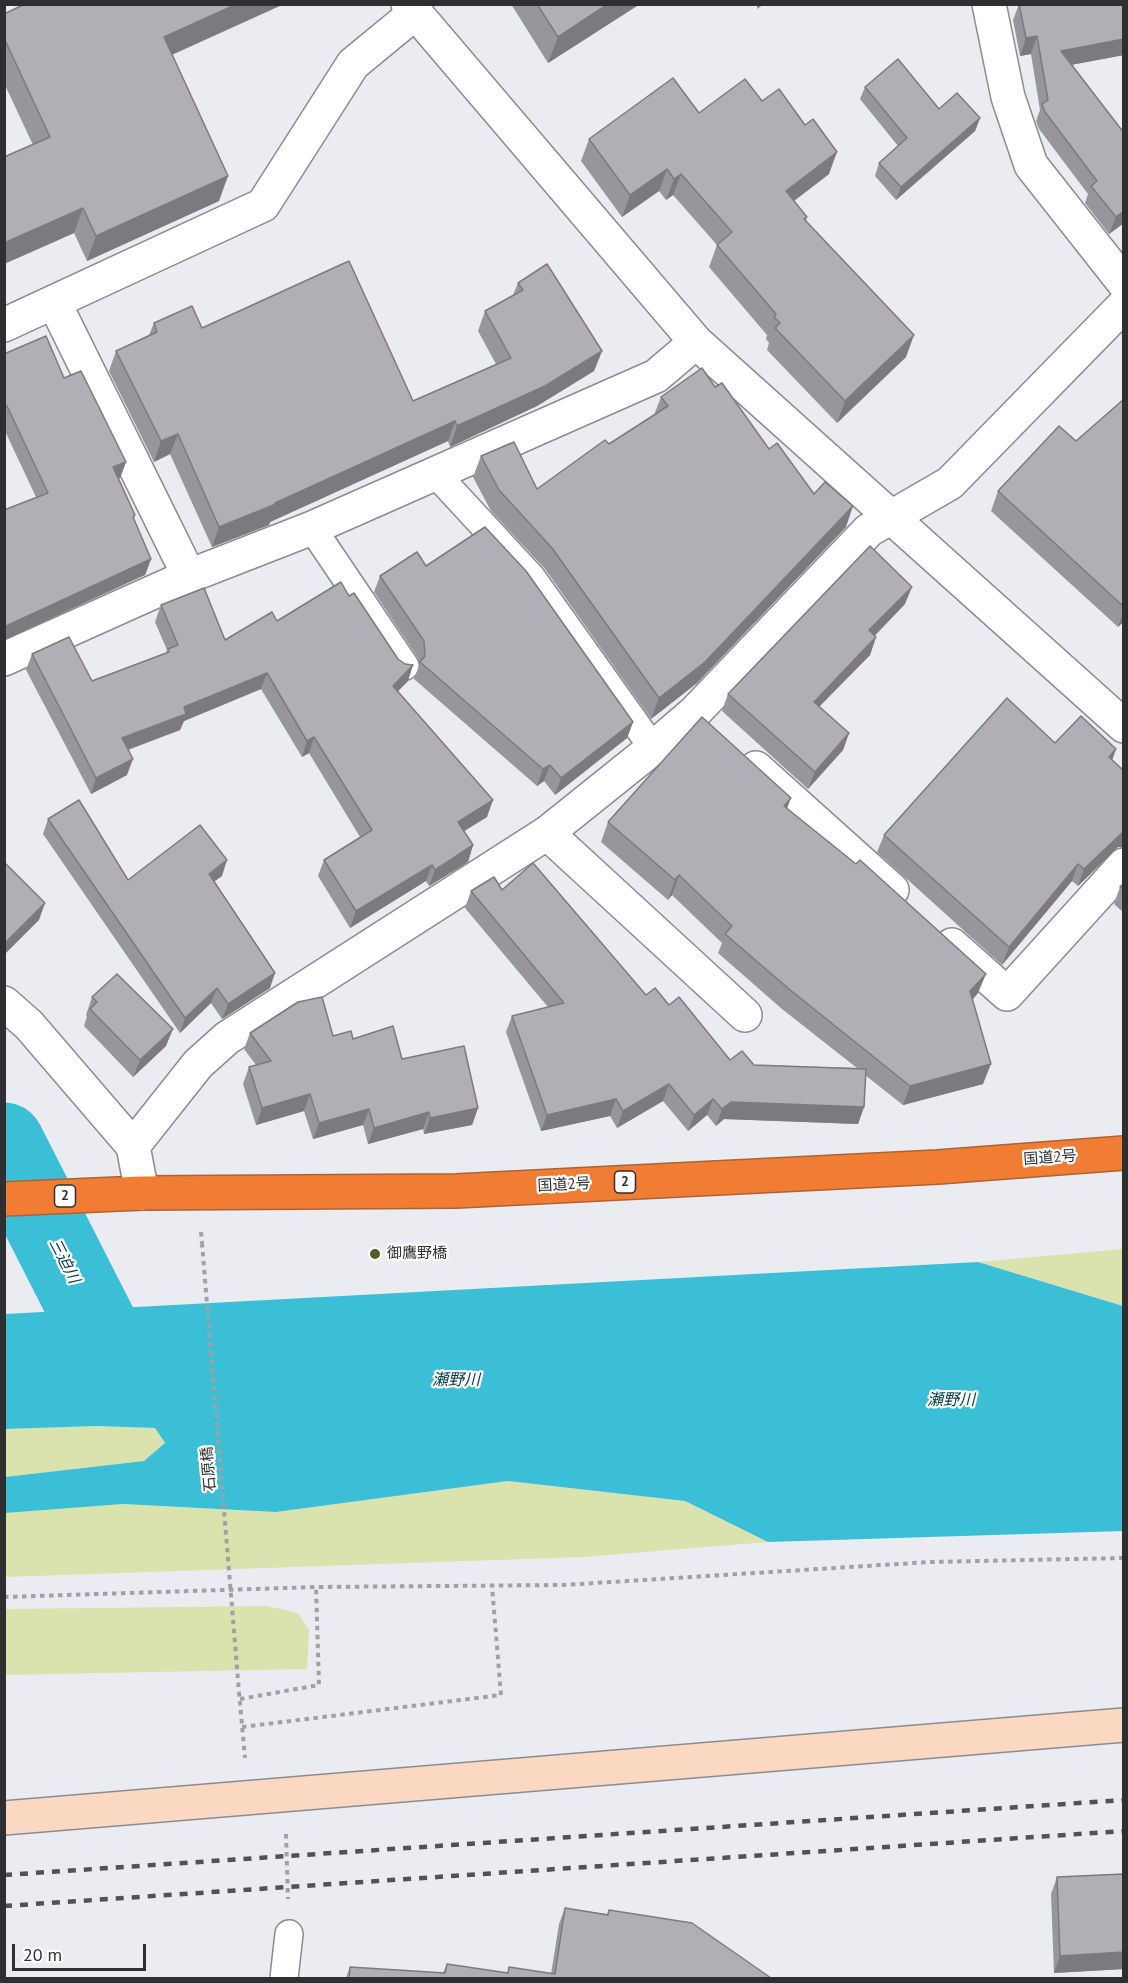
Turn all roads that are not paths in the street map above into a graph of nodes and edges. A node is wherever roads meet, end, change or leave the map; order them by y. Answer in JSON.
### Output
{"nodes":[{"id":1,"x":989,"y":4,"type":"edge"},
{"id":2,"x":411,"y":9,"type":"edge"},
{"id":3,"x":1124,"y":283,"type":"edge"},
{"id":4,"x":54,"y":302,"type":"junction"},
{"id":5,"x":1124,"y":305,"type":"edge"},
{"id":6,"x":4,"y":325,"type":"edge"},
{"id":7,"x":696,"y":342,"type":"junction"},
{"id":8,"x":435,"y":473,"type":"junction"},
{"id":9,"x":893,"y":517,"type":"junction"},
{"id":10,"x":312,"y":528,"type":"junction"},
{"id":11,"x":189,"y":576,"type":"junction"},
{"id":12,"x":4,"y":658,"type":"edge"},
{"id":13,"x":405,"y":666,"type":"edge"},
{"id":14,"x":1124,"y":726,"type":"edge"},
{"id":15,"x":713,"y":728,"type":"junction"},
{"id":16,"x":653,"y":748,"type":"junction"},
{"id":17,"x":547,"y":833,"type":"junction"},
{"id":18,"x":1124,"y":865,"type":"edge"},
{"id":19,"x":4,"y":1004,"type":"edge"},
{"id":20,"x":744,"y":1015,"type":"dead end"},
{"id":21,"x":133,"y":1146,"type":"junction"},
{"id":22,"x":1124,"y":1153,"type":"edge"},
{"id":23,"x":133,"y":1193,"type":"junction"},
{"id":24,"x":4,"y":1199,"type":"edge"},
{"id":25,"x":1124,"y":1725,"type":"edge"},
{"id":26,"x":4,"y":1818,"type":"edge"},
{"id":27,"x":289,"y":1934,"type":"road end"},
{"id":28,"x":284,"y":1978,"type":"edge"}],
"edges":[{"from":1,"to":3,"type":"street"},
{"from":2,"to":4,"type":"street"},
{"from":2,"to":7,"type":"street"},
{"from":4,"to":6,"type":"street"},
{"from":4,"to":11,"type":"street"},
{"from":5,"to":9,"type":"street"},
{"from":7,"to":8,"type":"street"},
{"from":7,"to":9,"type":"street"},
{"from":8,"to":10,"type":"street"},
{"from":8,"to":16,"type":"lane"},
{"from":9,"to":14,"type":"street"},
{"from":9,"to":15,"type":"street"},
{"from":10,"to":11,"type":"street"},
{"from":10,"to":13,"type":"lane"},
{"from":11,"to":12,"type":"street"},
{"from":15,"to":16,"type":"street"},
{"from":15,"to":18,"type":"street"},
{"from":16,"to":17,"type":"street"},
{"from":17,"to":20,"type":"street"},
{"from":17,"to":21,"type":"street"},
{"from":19,"to":21,"type":"street"},
{"from":21,"to":23,"type":"street"},
{"from":22,"to":23,"type":"highway","name":"国道2号","number":"2"},
{"from":23,"to":24,"type":"highway","name":"国道2号","number":"2"},
{"from":25,"to":26,"type":"street"},
{"from":27,"to":28,"type":"lane"}]}
